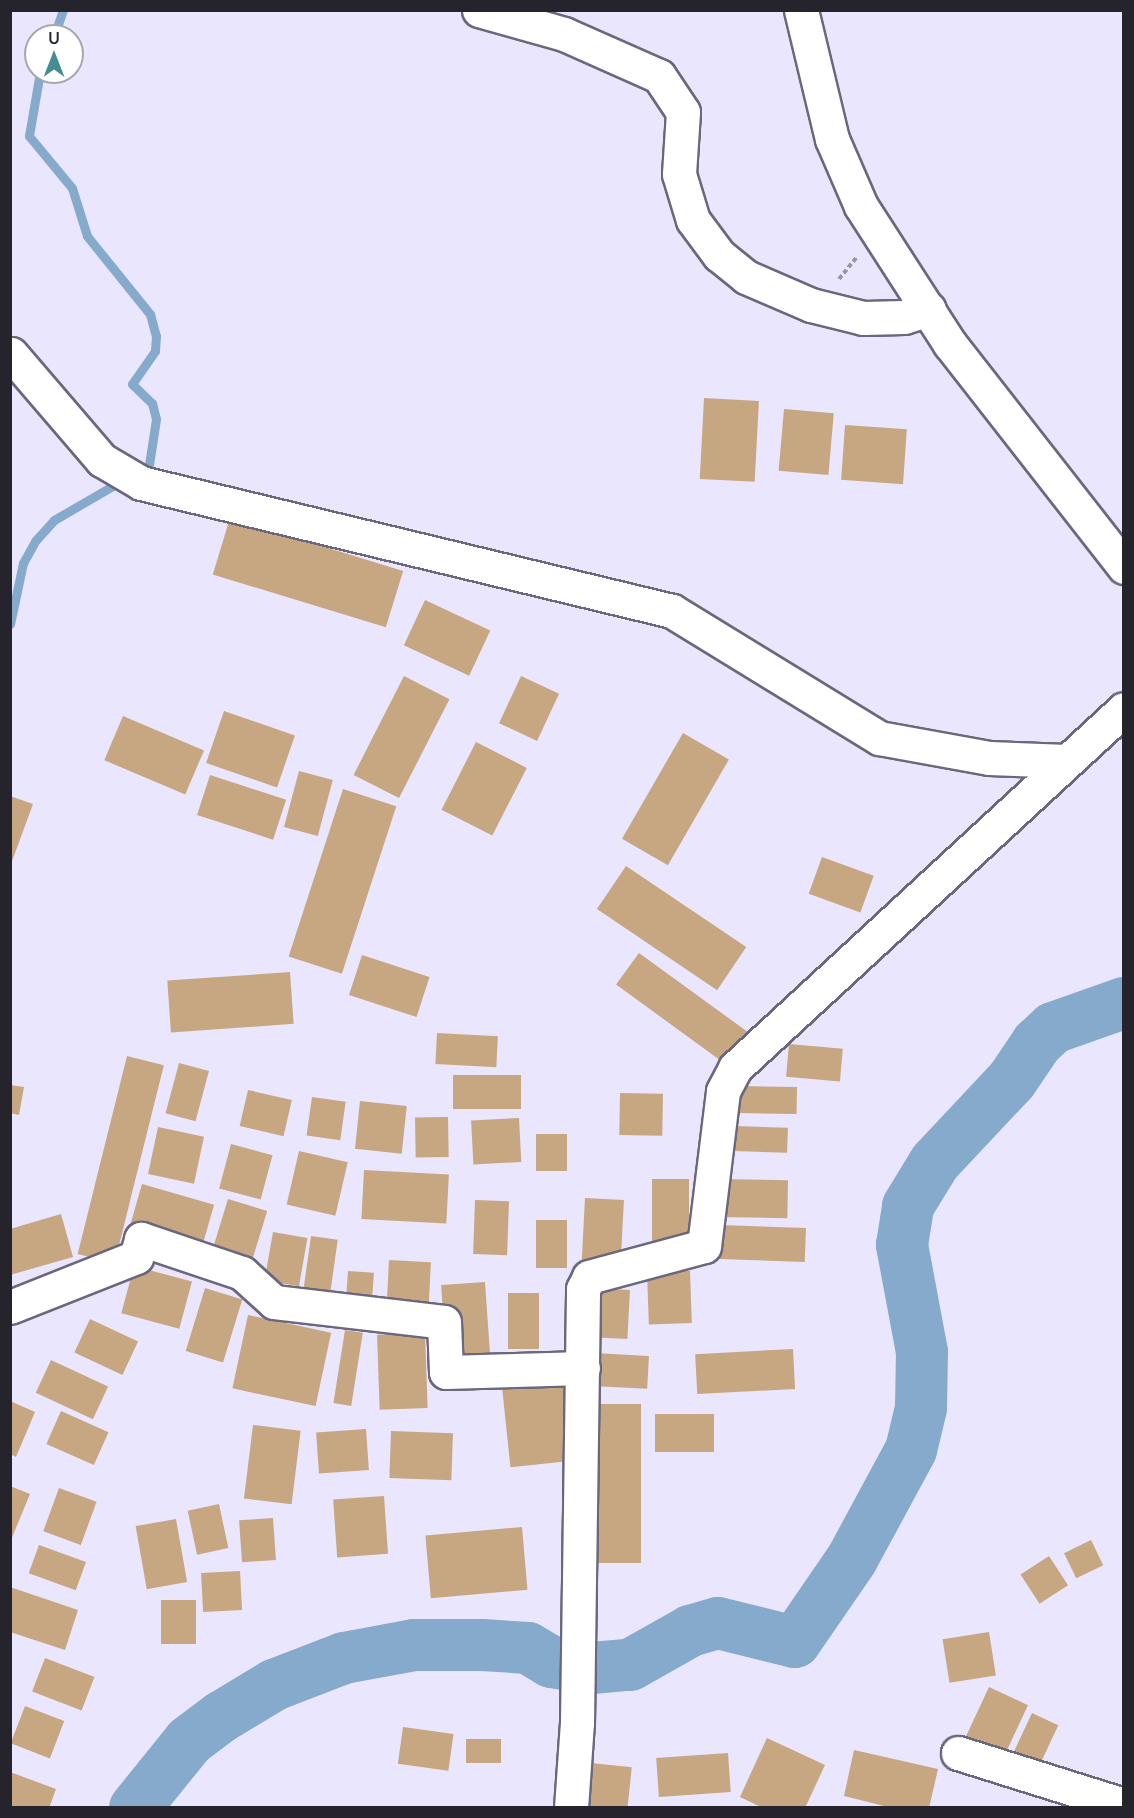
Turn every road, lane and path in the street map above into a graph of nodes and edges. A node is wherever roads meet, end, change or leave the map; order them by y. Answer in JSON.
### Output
{"nodes":[{"id":1,"x":479,"y":10,"type":"edge"},
{"id":2,"x":801,"y":10,"type":"edge"},
{"id":3,"x":882,"y":235,"type":"junction"},
{"id":4,"x":812,"y":305,"type":"junction"},
{"id":5,"x":929,"y":309,"type":"junction"},
{"id":6,"x":10,"y":354,"type":"edge"},
{"id":7,"x":1124,"y":567,"type":"edge"},
{"id":8,"x":1124,"y":708,"type":"edge"},
{"id":9,"x":1067,"y":761,"type":"junction"},
{"id":10,"x":10,"y":1306,"type":"edge"},
{"id":11,"x":583,"y":1368,"type":"junction"},
{"id":12,"x":958,"y":1753,"type":"dead end"},
{"id":13,"x":1124,"y":1805,"type":"edge"},
{"id":14,"x":570,"y":1808,"type":"edge"}],
"edges":[{"from":1,"to":4,"type":"street"},
{"from":2,"to":3,"type":"street"},
{"from":3,"to":4,"type":"path"},
{"from":3,"to":5,"type":"street"},
{"from":4,"to":5,"type":"street"},
{"from":5,"to":7,"type":"street"},
{"from":6,"to":9,"type":"street"},
{"from":8,"to":9,"type":"street"},
{"from":9,"to":11,"type":"street"},
{"from":10,"to":11,"type":"street"},
{"from":11,"to":14,"type":"street"},
{"from":12,"to":13,"type":"street"}]}
